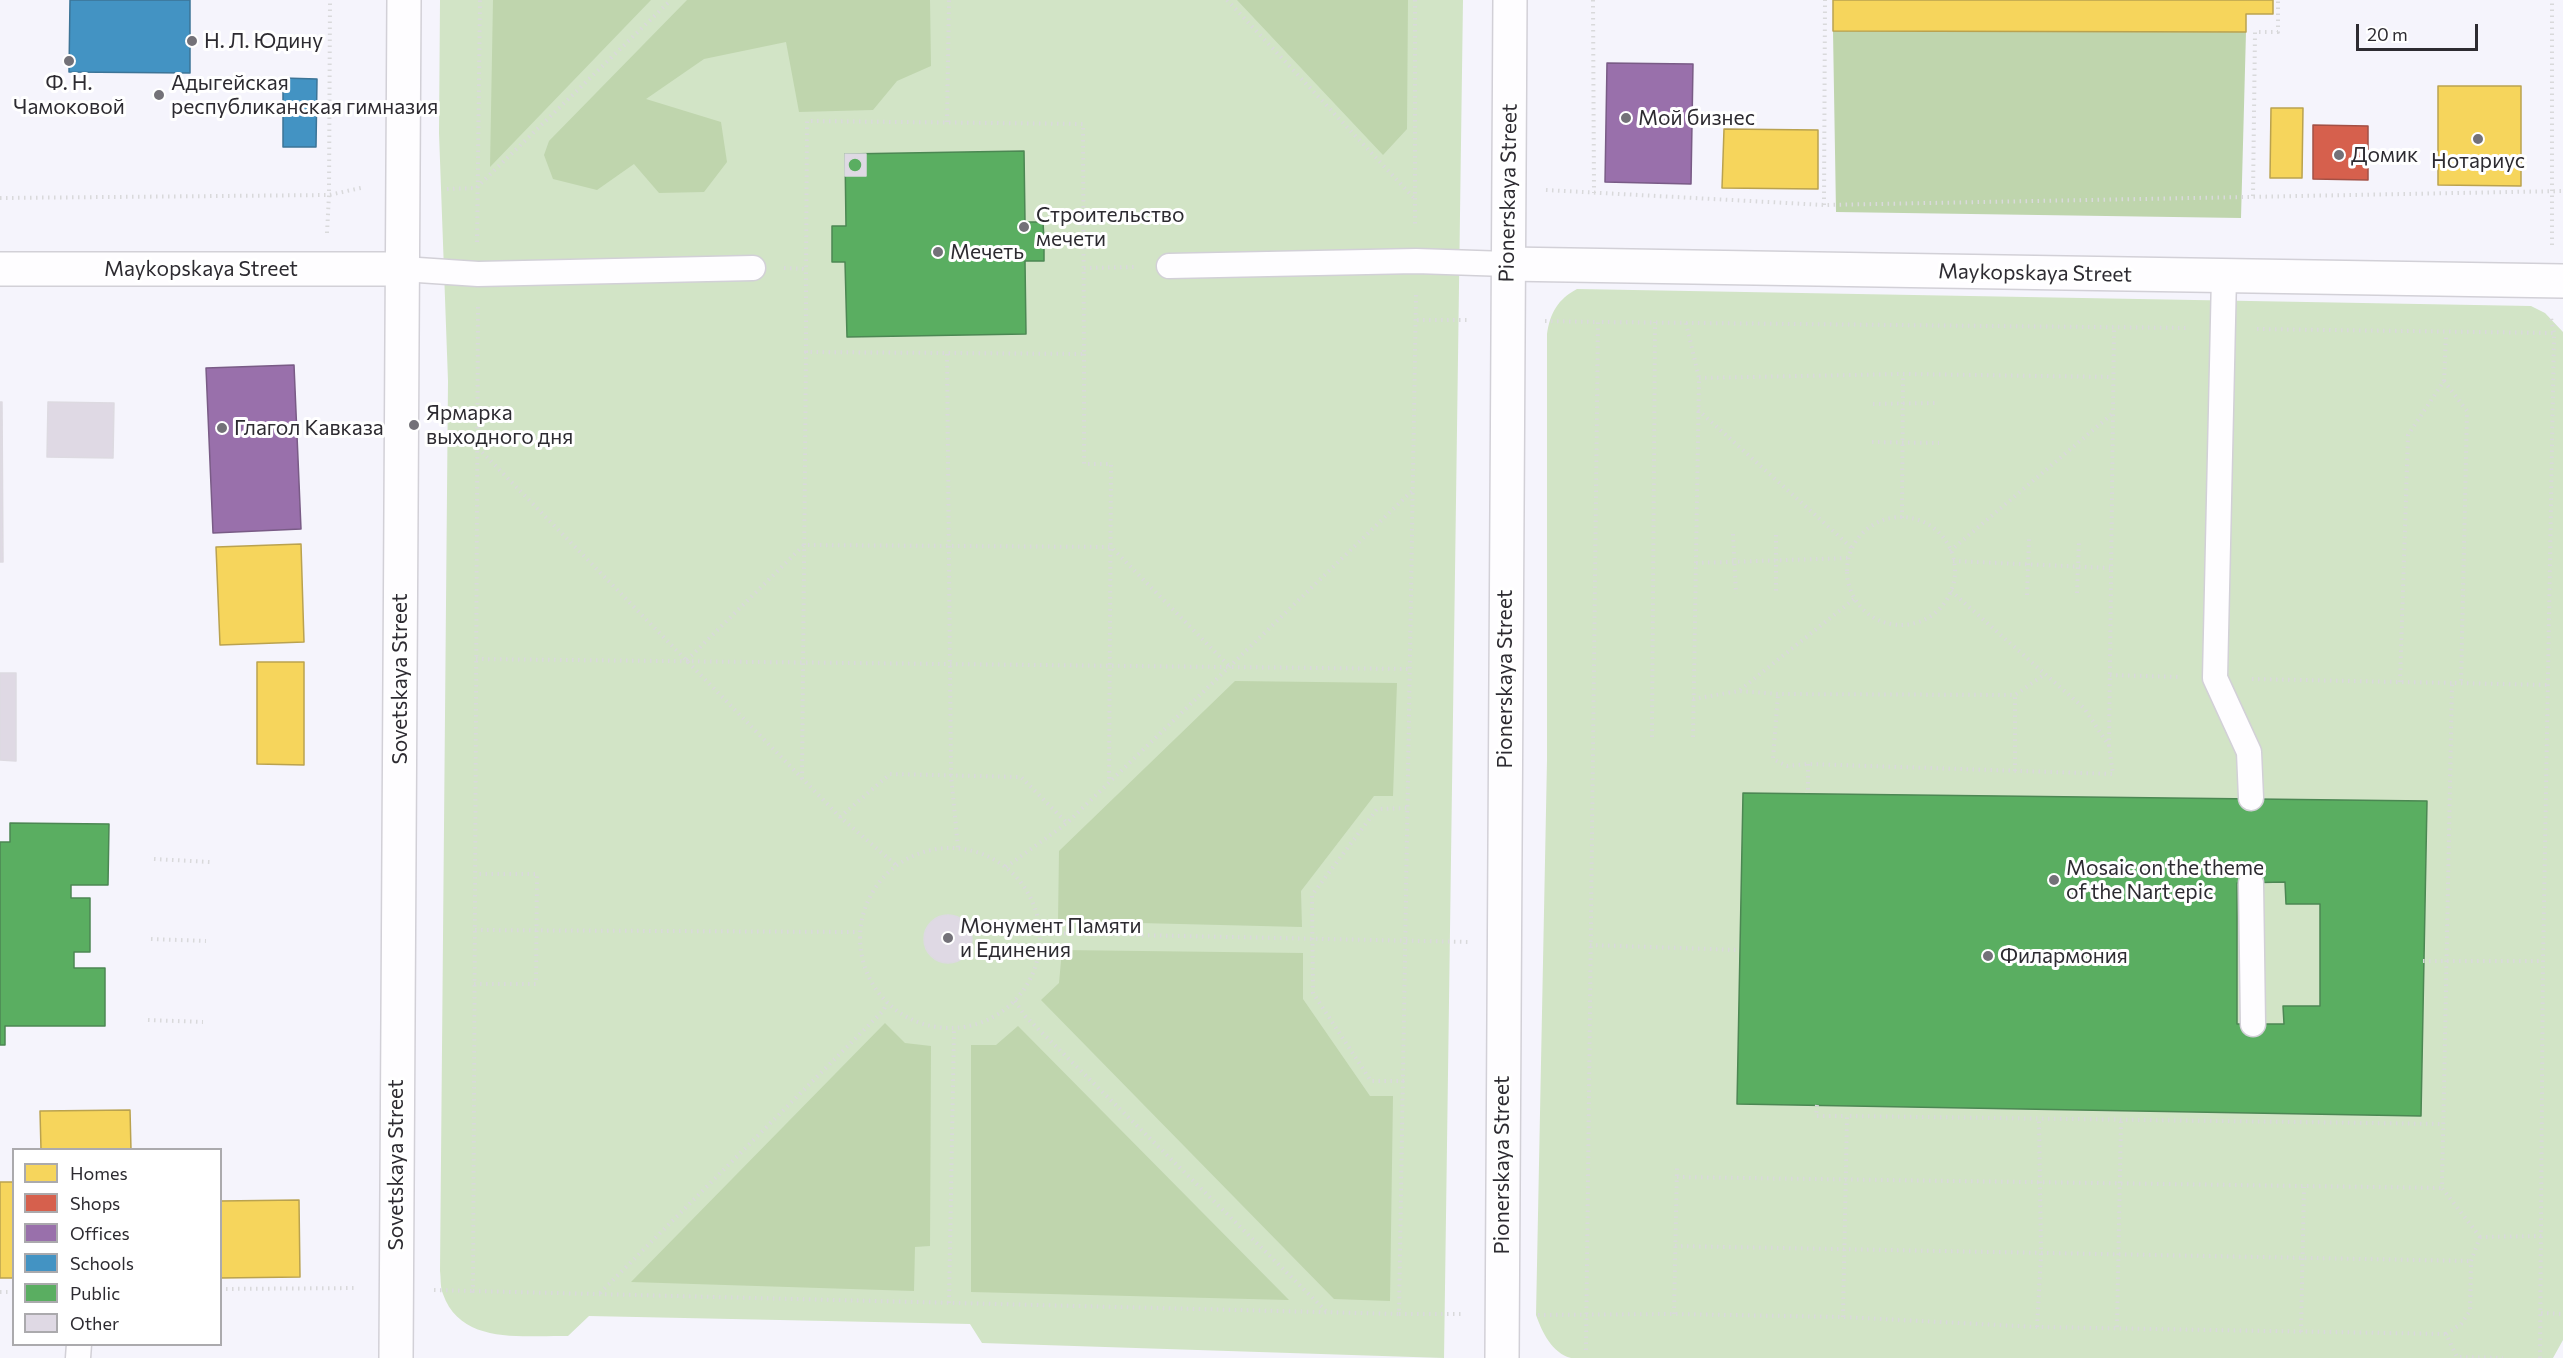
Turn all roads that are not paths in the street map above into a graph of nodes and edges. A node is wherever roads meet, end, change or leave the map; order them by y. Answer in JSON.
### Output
{"nodes":[{"id":1,"x":404,"y":0,"type":"edge"},
{"id":2,"x":1510,"y":0,"type":"edge"},
{"id":3,"x":1506,"y":264,"type":"junction"},
{"id":4,"x":1169,"y":267,"type":"road end"},
{"id":5,"x":753,"y":268,"type":"road end"},
{"id":6,"x":0,"y":269,"type":"edge"},
{"id":7,"x":403,"y":269,"type":"junction"},
{"id":8,"x":2224,"y":276,"type":"junction"},
{"id":9,"x":2563,"y":280,"type":"edge"},
{"id":10,"x":2251,"y":798,"type":"dead end"},
{"id":11,"x":2251,"y":882,"type":"dead end"},
{"id":12,"x":2253,"y":1024,"type":"dead end"},
{"id":13,"x":396,"y":1358,"type":"edge"},
{"id":14,"x":1502,"y":1358,"type":"edge"}],
"edges":[{"from":1,"to":7,"type":"street","name":"Sovetskaya Street"},
{"from":2,"to":3,"type":"street","name":"Pionerskaya Street"},
{"from":3,"to":4,"type":"lane"},
{"from":3,"to":8,"type":"street","name":"Maykopskaya Street"},
{"from":3,"to":14,"type":"street","name":"Pionerskaya Street"},
{"from":5,"to":7,"type":"lane"},
{"from":6,"to":7,"type":"street","name":"Maykopskaya Street"},
{"from":7,"to":13,"type":"street","name":"Sovetskaya Street"},
{"from":8,"to":9,"type":"street","name":"Maykopskaya Street"},
{"from":8,"to":10,"type":"lane"},
{"from":11,"to":12,"type":"lane"}]}
